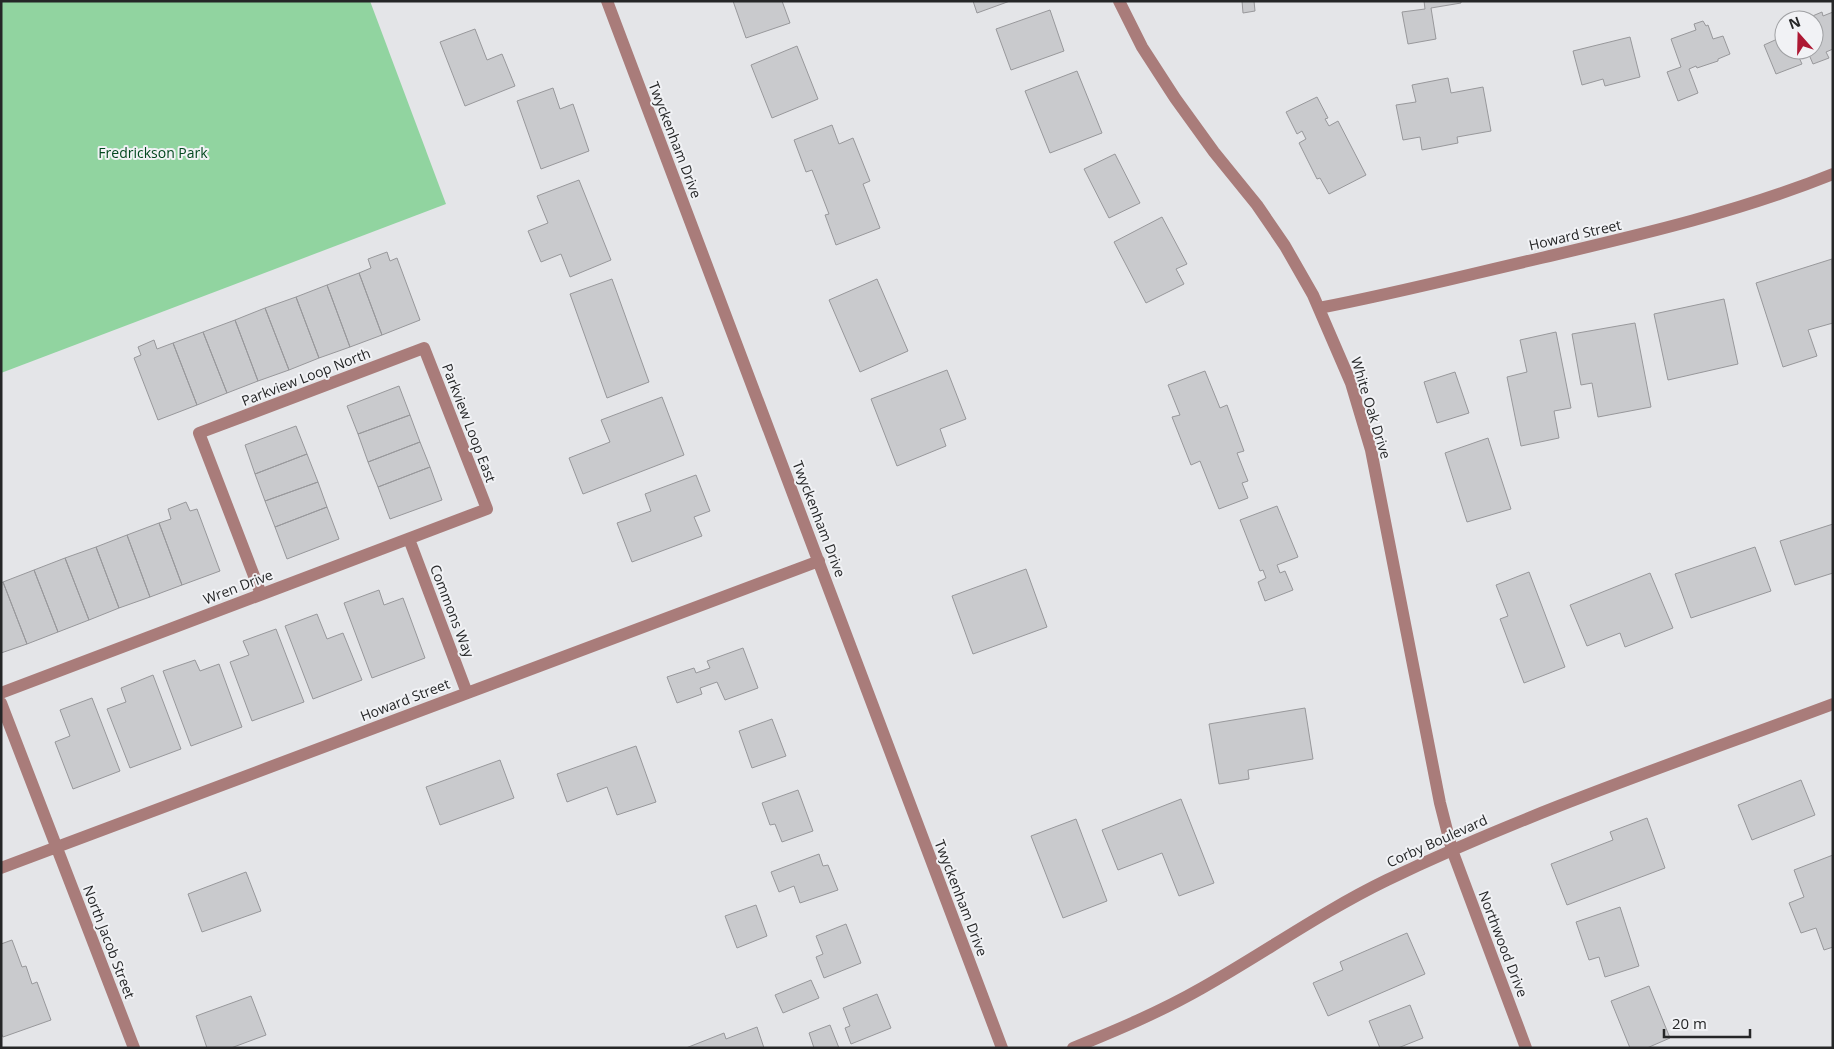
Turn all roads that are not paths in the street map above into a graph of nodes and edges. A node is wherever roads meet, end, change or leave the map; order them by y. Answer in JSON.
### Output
{"nodes":[{"id":1,"x":607,"y":1,"type":"edge"},
{"id":2,"x":1119,"y":1,"type":"edge"},
{"id":3,"x":1833,"y":174,"type":"edge"},
{"id":4,"x":1319,"y":308,"type":"junction"},
{"id":5,"x":424,"y":348,"type":"joint"},
{"id":6,"x":486,"y":509,"type":"joint"},
{"id":7,"x":409,"y":539,"type":"junction"},
{"id":8,"x":819,"y":561,"type":"junction"},
{"id":9,"x":261,"y":594,"type":"junction"},
{"id":10,"x":1,"y":693,"type":"edge"},
{"id":11,"x":467,"y":693,"type":"junction"},
{"id":12,"x":1,"y":703,"type":"edge"},
{"id":13,"x":1833,"y":704,"type":"edge"},
{"id":14,"x":56,"y":847,"type":"junction"},
{"id":15,"x":1452,"y":850,"type":"junction"},
{"id":16,"x":1,"y":868,"type":"edge"},
{"id":17,"x":134,"y":1048,"type":"edge"},
{"id":18,"x":1002,"y":1048,"type":"edge"},
{"id":19,"x":1072,"y":1048,"type":"edge"},
{"id":20,"x":1526,"y":1048,"type":"edge"}],
"edges":[{"from":1,"to":8,"type":"street","name":"Twyckenham Drive"},
{"from":2,"to":4,"type":"street","name":"White Oak Drive"},
{"from":3,"to":4,"type":"street","name":"Howard Street"},
{"from":4,"to":15,"type":"street","name":"White Oak Drive"},
{"from":5,"to":6,"type":"street","name":"Parkview Loop East"},
{"from":5,"to":9,"type":"street","name":"Parkview Loop North"},
{"from":6,"to":7,"type":"street","name":"Wren Drive"},
{"from":7,"to":9,"type":"street","name":"Wren Drive"},
{"from":7,"to":11,"type":"street","name":"Commons Way"},
{"from":8,"to":11,"type":"street","name":"Howard Street"},
{"from":8,"to":18,"type":"street","name":"Twyckenham Drive"},
{"from":9,"to":10,"type":"street","name":"Wren Drive"},
{"from":11,"to":14,"type":"street","name":"Howard Street"},
{"from":12,"to":14,"type":"street"},
{"from":13,"to":15,"type":"street","name":"Corby Boulevard"},
{"from":14,"to":16,"type":"street","name":"Howard Street"},
{"from":14,"to":17,"type":"street","name":"North Jacob Street"},
{"from":15,"to":19,"type":"street","name":"Corby Boulevard"},
{"from":15,"to":20,"type":"street","name":"Northwood Drive"}]}
